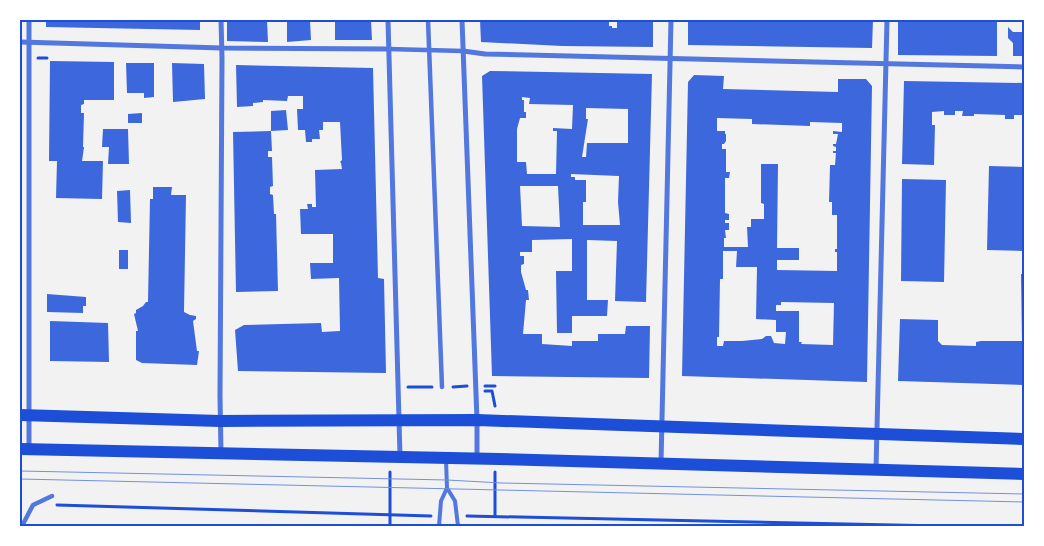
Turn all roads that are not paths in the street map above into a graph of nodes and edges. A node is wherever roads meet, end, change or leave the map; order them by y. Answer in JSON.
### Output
{"nodes":[{"id":1,"x":29,"y":20,"type":"edge"},
{"id":2,"x":220,"y":20,"type":"edge"},
{"id":3,"x":388,"y":20,"type":"edge"},
{"id":4,"x":428,"y":20,"type":"edge"},
{"id":5,"x":462,"y":20,"type":"edge"},
{"id":6,"x":671,"y":20,"type":"edge"},
{"id":7,"x":887,"y":20,"type":"edge"},
{"id":8,"x":20,"y":42,"type":"edge"},
{"id":9,"x":28,"y":42,"type":"junction"},
{"id":10,"x":222,"y":48,"type":"junction"},
{"id":11,"x":388,"y":49,"type":"junction"},
{"id":12,"x":430,"y":50,"type":"junction"},
{"id":13,"x":463,"y":51,"type":"junction"},
{"id":14,"x":670,"y":58,"type":"junction"},
{"id":15,"x":886,"y":63,"type":"junction"},
{"id":16,"x":1024,"y":67,"type":"edge"},
{"id":17,"x":442,"y":387,"type":"dead end"},
{"id":18,"x":24,"y":415,"type":"edge"},
{"id":19,"x":400,"y":420,"type":"junction"},
{"id":20,"x":477,"y":420,"type":"junction"},
{"id":21,"x":220,"y":421,"type":"junction"},
{"id":22,"x":663,"y":427,"type":"junction"},
{"id":23,"x":877,"y":435,"type":"junction"},
{"id":24,"x":1024,"y":439,"type":"edge"},
{"id":25,"x":25,"y":449,"type":"edge"},
{"id":26,"x":221,"y":452,"type":"junction"},
{"id":27,"x":400,"y":456,"type":"junction"},
{"id":28,"x":446,"y":458,"type":"junction"},
{"id":29,"x":477,"y":458,"type":"junction"},
{"id":30,"x":662,"y":463,"type":"junction"},
{"id":31,"x":876,"y":469,"type":"junction"},
{"id":32,"x":1024,"y":474,"type":"edge"},
{"id":33,"x":447,"y":488,"type":"junction"},
{"id":34,"x":52,"y":496,"type":"dead end"},
{"id":35,"x":22,"y":526,"type":"edge"},
{"id":36,"x":439,"y":526,"type":"edge"},
{"id":37,"x":458,"y":526,"type":"edge"}],
"edges":[{"from":1,"to":9,"type":"street"},
{"from":2,"to":10,"type":"street"},
{"from":3,"to":11,"type":"street"},
{"from":4,"to":12,"type":"street"},
{"from":5,"to":13,"type":"street"},
{"from":6,"to":14,"type":"street"},
{"from":7,"to":15,"type":"street"},
{"from":8,"to":9,"type":"street"},
{"from":9,"to":10,"type":"street"},
{"from":9,"to":18,"type":"street"},
{"from":10,"to":11,"type":"street"},
{"from":10,"to":21,"type":"street"},
{"from":11,"to":12,"type":"street"},
{"from":11,"to":19,"type":"street"},
{"from":12,"to":13,"type":"street"},
{"from":12,"to":17,"type":"street"},
{"from":13,"to":14,"type":"street"},
{"from":13,"to":20,"type":"street"},
{"from":14,"to":15,"type":"street"},
{"from":14,"to":22,"type":"street"},
{"from":15,"to":16,"type":"street"},
{"from":15,"to":23,"type":"street"},
{"from":18,"to":21,"type":"main road"},
{"from":18,"to":25,"type":"street"},
{"from":19,"to":20,"type":"main road"},
{"from":19,"to":21,"type":"main road"},
{"from":19,"to":27,"type":"street"},
{"from":20,"to":22,"type":"main road"},
{"from":20,"to":29,"type":"street"},
{"from":21,"to":26,"type":"street"},
{"from":22,"to":23,"type":"main road"},
{"from":22,"to":30,"type":"street"},
{"from":23,"to":24,"type":"main road"},
{"from":23,"to":31,"type":"street"},
{"from":25,"to":26,"type":"main road"},
{"from":26,"to":27,"type":"main road"},
{"from":27,"to":28,"type":"main road"},
{"from":28,"to":29,"type":"main road"},
{"from":28,"to":33,"type":"lane"},
{"from":29,"to":30,"type":"main road"},
{"from":30,"to":31,"type":"main road"},
{"from":31,"to":32,"type":"main road"},
{"from":33,"to":36,"type":"lane"},
{"from":33,"to":37,"type":"lane"},
{"from":34,"to":35,"type":"street"}]}
